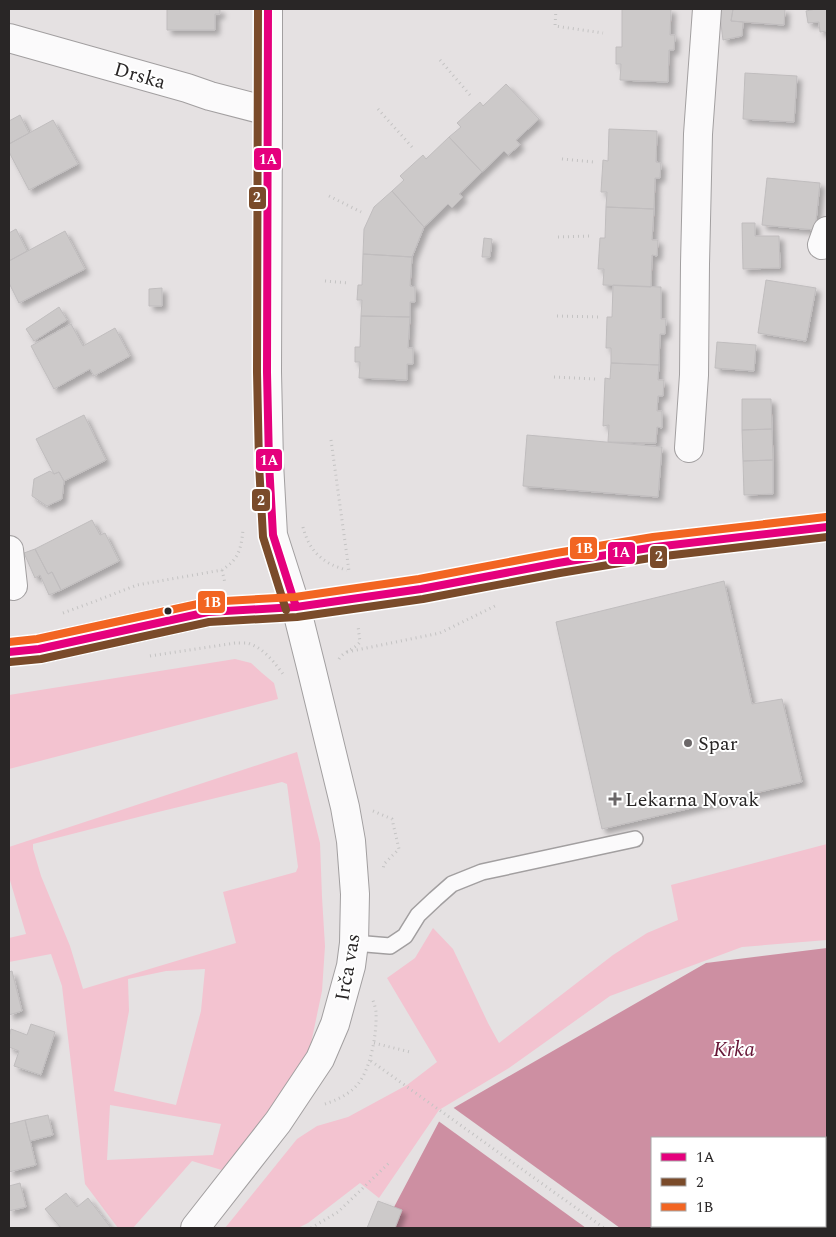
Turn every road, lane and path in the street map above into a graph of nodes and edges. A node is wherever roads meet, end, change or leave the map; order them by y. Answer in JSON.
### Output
{"nodes":[{"id":1,"x":268,"y":9,"type":"edge"},
{"id":2,"x":556,"y":9,"type":"edge"},
{"id":3,"x":707,"y":9,"type":"edge"},
{"id":4,"x":603,"y":34,"type":"dead end"},
{"id":5,"x":10,"y":42,"type":"edge"},
{"id":6,"x":440,"y":60,"type":"dead end"},
{"id":7,"x":470,"y":95,"type":"dead end"},
{"id":8,"x":378,"y":110,"type":"dead end"},
{"id":9,"x":268,"y":111,"type":"junction"},
{"id":10,"x":412,"y":147,"type":"dead end"},
{"id":11,"x":562,"y":159,"type":"dead end"},
{"id":12,"x":594,"y":162,"type":"dead end"},
{"id":13,"x":329,"y":196,"type":"dead end"},
{"id":14,"x":361,"y":212,"type":"dead end"},
{"id":15,"x":590,"y":236,"type":"dead end"},
{"id":16,"x":558,"y":237,"type":"dead end"},
{"id":17,"x":325,"y":282,"type":"dead end"},
{"id":18,"x":349,"y":283,"type":"dead end"},
{"id":19,"x":558,"y":316,"type":"dead end"},
{"id":20,"x":599,"y":317,"type":"dead end"},
{"id":21,"x":554,"y":377,"type":"dead end"},
{"id":22,"x":596,"y":379,"type":"dead end"},
{"id":23,"x":331,"y":440,"type":"dead end"},
{"id":24,"x":690,"y":448,"type":"dead end"},
{"id":25,"x":302,"y":522,"type":"dead end"},
{"id":26,"x":827,"y":527,"type":"edge"},
{"id":27,"x":242,"y":539,"type":"dead end"},
{"id":28,"x":9,"y":550,"type":"edge"},
{"id":29,"x":13,"y":586,"type":"dead end"},
{"id":30,"x":499,"y":604,"type":"dead end"},
{"id":31,"x":296,"y":607,"type":"junction"},
{"id":32,"x":55,"y":616,"type":"dead end"},
{"id":33,"x":359,"y":634,"type":"dead end"},
{"id":34,"x":9,"y":652,"type":"edge"},
{"id":35,"x":347,"y":652,"type":"junction"},
{"id":36,"x":149,"y":656,"type":"dead end"},
{"id":37,"x":338,"y":659,"type":"dead end"},
{"id":38,"x":283,"y":674,"type":"dead end"},
{"id":39,"x":392,"y":819,"type":"dead end"},
{"id":40,"x":635,"y":839,"type":"dead end"},
{"id":41,"x":399,"y":849,"type":"dead end"},
{"id":42,"x":354,"y":943,"type":"junction"},
{"id":43,"x":374,"y":1043,"type":"dead end"},
{"id":44,"x":410,"y":1052,"type":"dead end"},
{"id":45,"x":371,"y":1061,"type":"dead end"},
{"id":46,"x":388,"y":1163,"type":"dead end"},
{"id":47,"x":195,"y":1228,"type":"edge"},
{"id":48,"x":311,"y":1228,"type":"edge"},
{"id":49,"x":604,"y":1228,"type":"edge"}],
"edges":[{"from":1,"to":9,"type":"street","name":"Irča vas"},
{"from":2,"to":4,"type":"path"},
{"from":3,"to":24,"type":"street"},
{"from":5,"to":9,"type":"street","name":"Drska"},
{"from":6,"to":7,"type":"path"},
{"from":8,"to":10,"type":"path"},
{"from":9,"to":31,"type":"street","name":"Irča vas"},
{"from":11,"to":12,"type":"path"},
{"from":13,"to":14,"type":"path"},
{"from":15,"to":16,"type":"path"},
{"from":17,"to":18,"type":"path"},
{"from":19,"to":20,"type":"path"},
{"from":21,"to":22,"type":"path"},
{"from":23,"to":25,"type":"path"},
{"from":26,"to":31,"type":"main road"},
{"from":27,"to":32,"type":"path"},
{"from":28,"to":29,"type":"street"},
{"from":30,"to":35,"type":"path"},
{"from":31,"to":34,"type":"main road"},
{"from":31,"to":42,"type":"street","name":"Irča vas"},
{"from":33,"to":35,"type":"path"},
{"from":35,"to":37,"type":"path"},
{"from":36,"to":38,"type":"path"},
{"from":39,"to":41,"type":"path"},
{"from":40,"to":42,"type":"lane"},
{"from":42,"to":47,"type":"street","name":"Irča vas"},
{"from":43,"to":44,"type":"path"},
{"from":45,"to":49,"type":"path"},
{"from":46,"to":48,"type":"path"}]}
